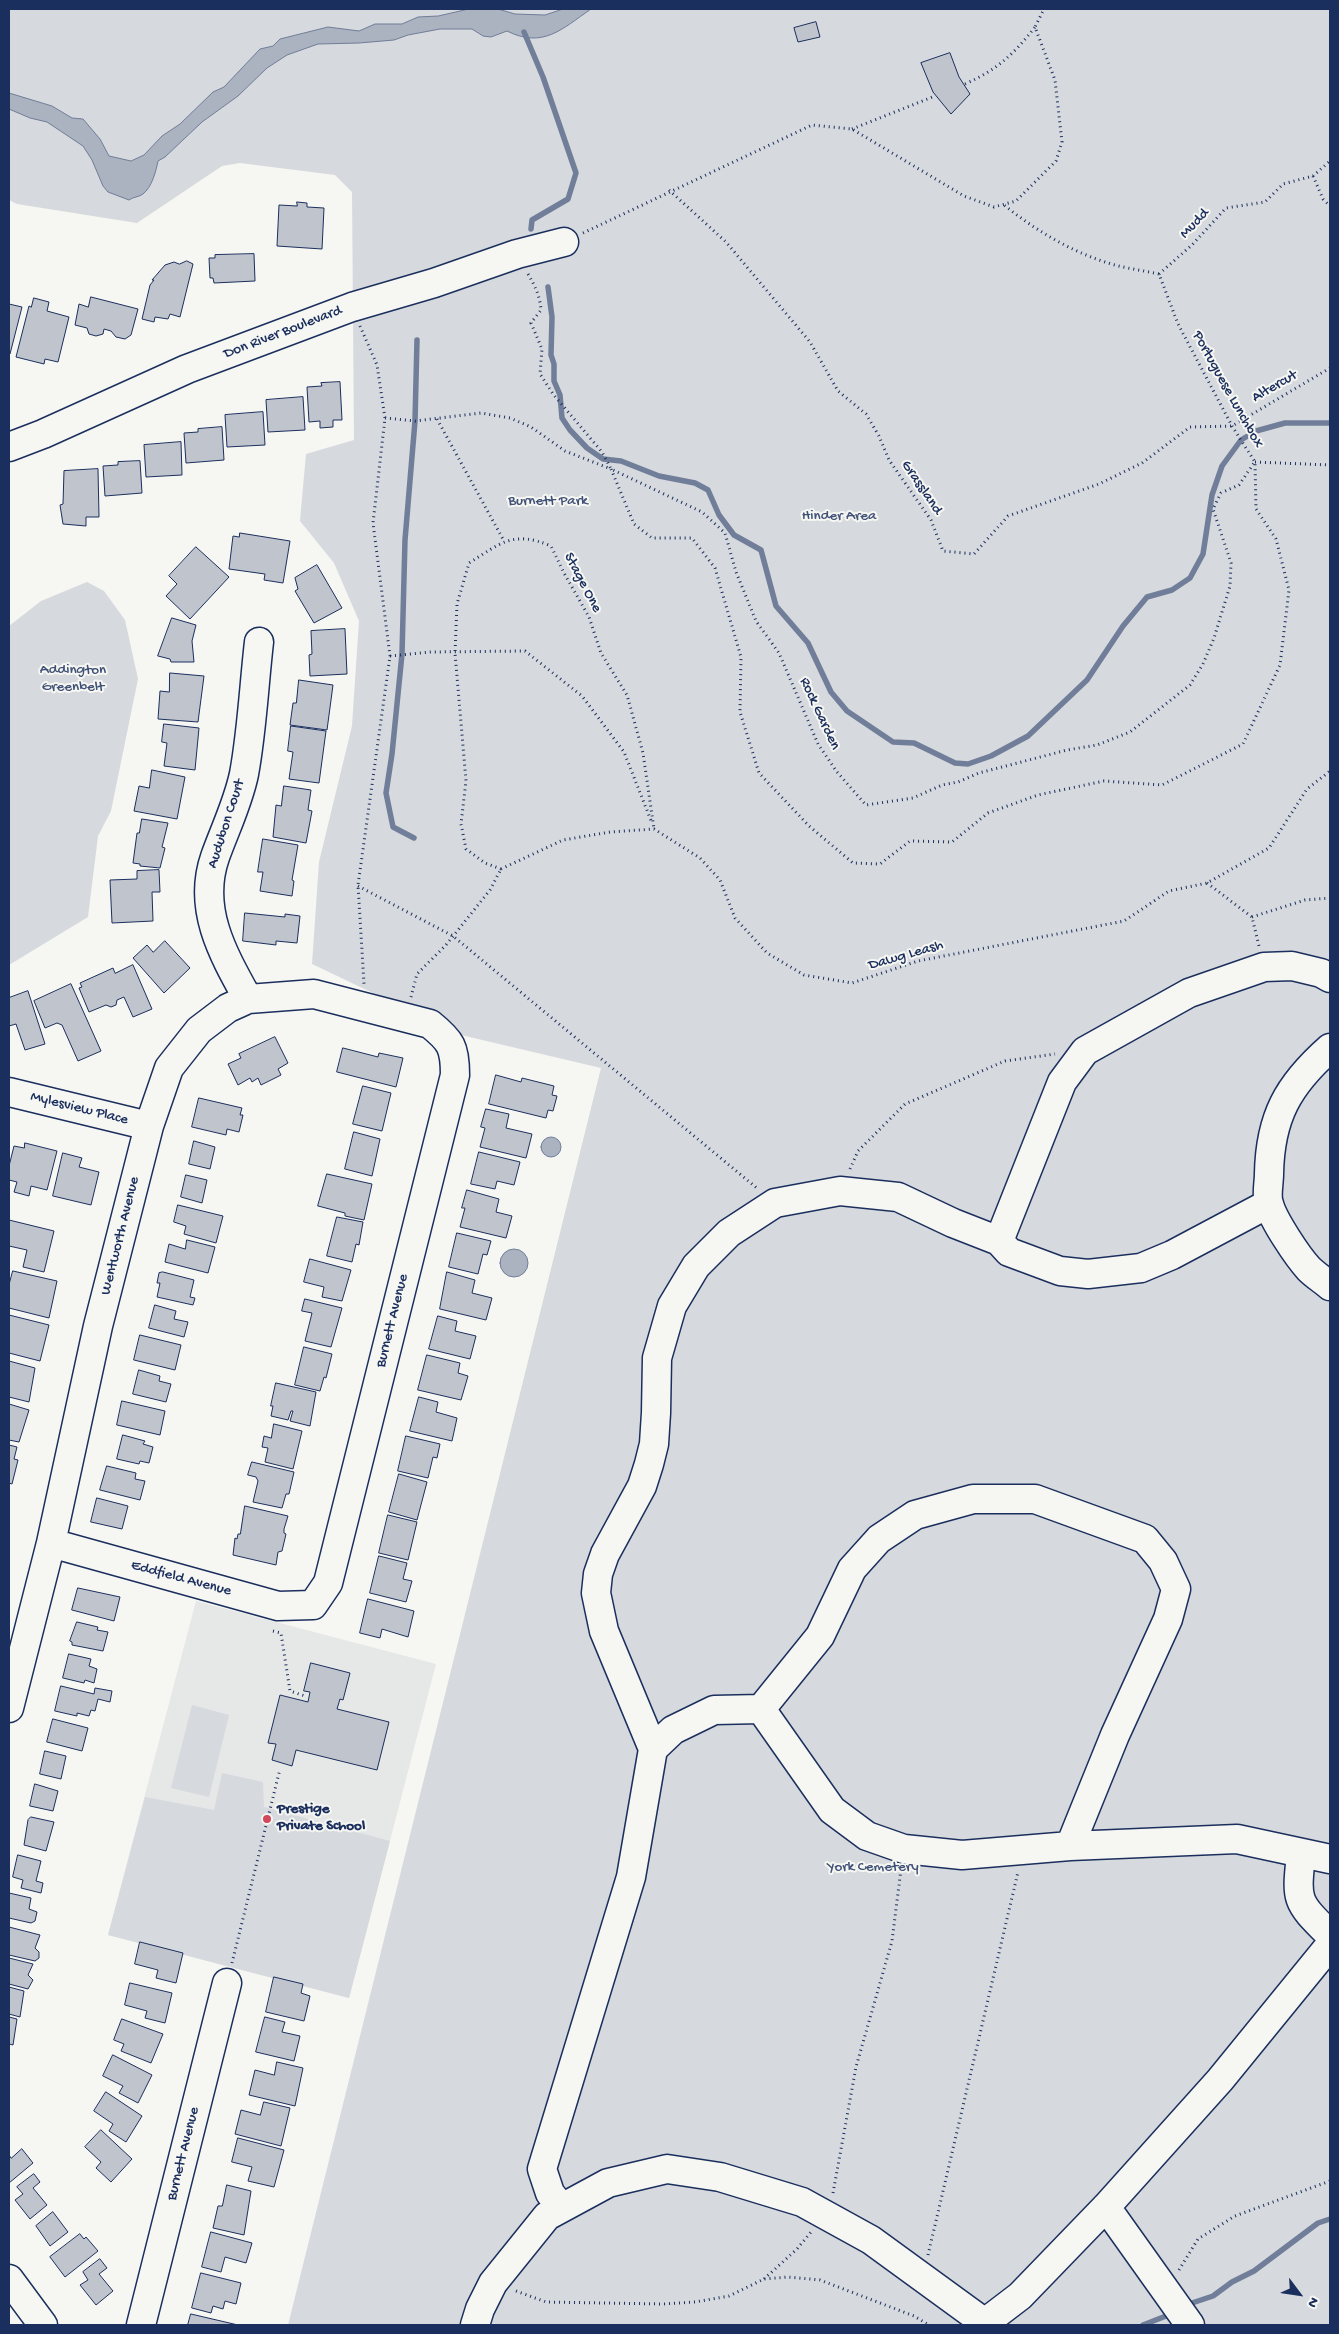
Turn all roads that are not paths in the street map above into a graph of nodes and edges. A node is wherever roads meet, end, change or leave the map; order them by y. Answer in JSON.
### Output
{"nodes":[{"id":1,"x":564,"y":242,"type":"road end"},
{"id":2,"x":9,"y":447,"type":"edge"},
{"id":3,"x":259,"y":642,"type":"dead end"},
{"id":4,"x":1330,"y":978,"type":"edge"},
{"id":5,"x":248,"y":999,"type":"junction"},
{"id":6,"x":444,"y":1036,"type":"joint"},
{"id":7,"x":1330,"y":1048,"type":"edge"},
{"id":8,"x":9,"y":1092,"type":"edge"},
{"id":9,"x":149,"y":1126,"type":"junction"},
{"id":10,"x":1268,"y":1204,"type":"junction"},
{"id":11,"x":999,"y":1241,"type":"junction"},
{"id":12,"x":1330,"y":1286,"type":"edge"},
{"id":13,"x":51,"y":1543,"type":"junction"},
{"id":14,"x":313,"y":1606,"type":"joint"},
{"id":15,"x":9,"y":1708,"type":"edge"},
{"id":16,"x":761,"y":1709,"type":"junction"},
{"id":17,"x":653,"y":1749,"type":"junction"},
{"id":18,"x":1070,"y":1846,"type":"junction"},
{"id":19,"x":1301,"y":1854,"type":"junction"},
{"id":20,"x":1330,"y":1859,"type":"edge"},
{"id":21,"x":1330,"y":1935,"type":"edge"},
{"id":22,"x":1330,"y":1945,"type":"edge"},
{"id":23,"x":227,"y":1983,"type":"road end"},
{"id":24,"x":561,"y":2207,"type":"junction"},
{"id":25,"x":1106,"y":2207,"type":"junction"},
{"id":26,"x":9,"y":2280,"type":"edge"},
{"id":27,"x":984,"y":2324,"type":"edge"},
{"id":28,"x":43,"y":2325,"type":"edge"},
{"id":29,"x":141,"y":2325,"type":"edge"},
{"id":30,"x":475,"y":2325,"type":"edge"},
{"id":31,"x":1190,"y":2325,"type":"edge"}],
"edges":[{"from":1,"to":2,"type":"street","name":"Don River Boulevard"},
{"from":3,"to":5,"type":"street","name":"Audubon Court"},
{"from":4,"to":11,"type":"street"},
{"from":5,"to":6,"type":"street","name":"Wentworth Avenue"},
{"from":5,"to":9,"type":"street","name":"Wentworth Avenue"},
{"from":6,"to":14,"type":"street","name":"Burnett Avenue"},
{"from":7,"to":10,"type":"street"},
{"from":8,"to":9,"type":"street","name":"Mylesview Place"},
{"from":9,"to":13,"type":"street","name":"Wentworth Avenue"},
{"from":10,"to":11,"type":"street"},
{"from":10,"to":12,"type":"street"},
{"from":11,"to":17,"type":"street"},
{"from":13,"to":14,"type":"street","name":"Eddfield Avenue"},
{"from":13,"to":15,"type":"street","name":"Wentworth Avenue"},
{"from":16,"to":17,"type":"street"},
{"from":16,"to":18,"type":"street"},
{"from":16,"to":18,"type":"street"},
{"from":17,"to":24,"type":"street"},
{"from":18,"to":19,"type":"street"},
{"from":19,"to":20,"type":"street"},
{"from":19,"to":21,"type":"street"},
{"from":22,"to":25,"type":"street"},
{"from":23,"to":29,"type":"street","name":"Burnett Avenue"},
{"from":24,"to":27,"type":"street"},
{"from":24,"to":30,"type":"street"},
{"from":25,"to":27,"type":"street"},
{"from":25,"to":31,"type":"street"},
{"from":26,"to":28,"type":"street"}]}
